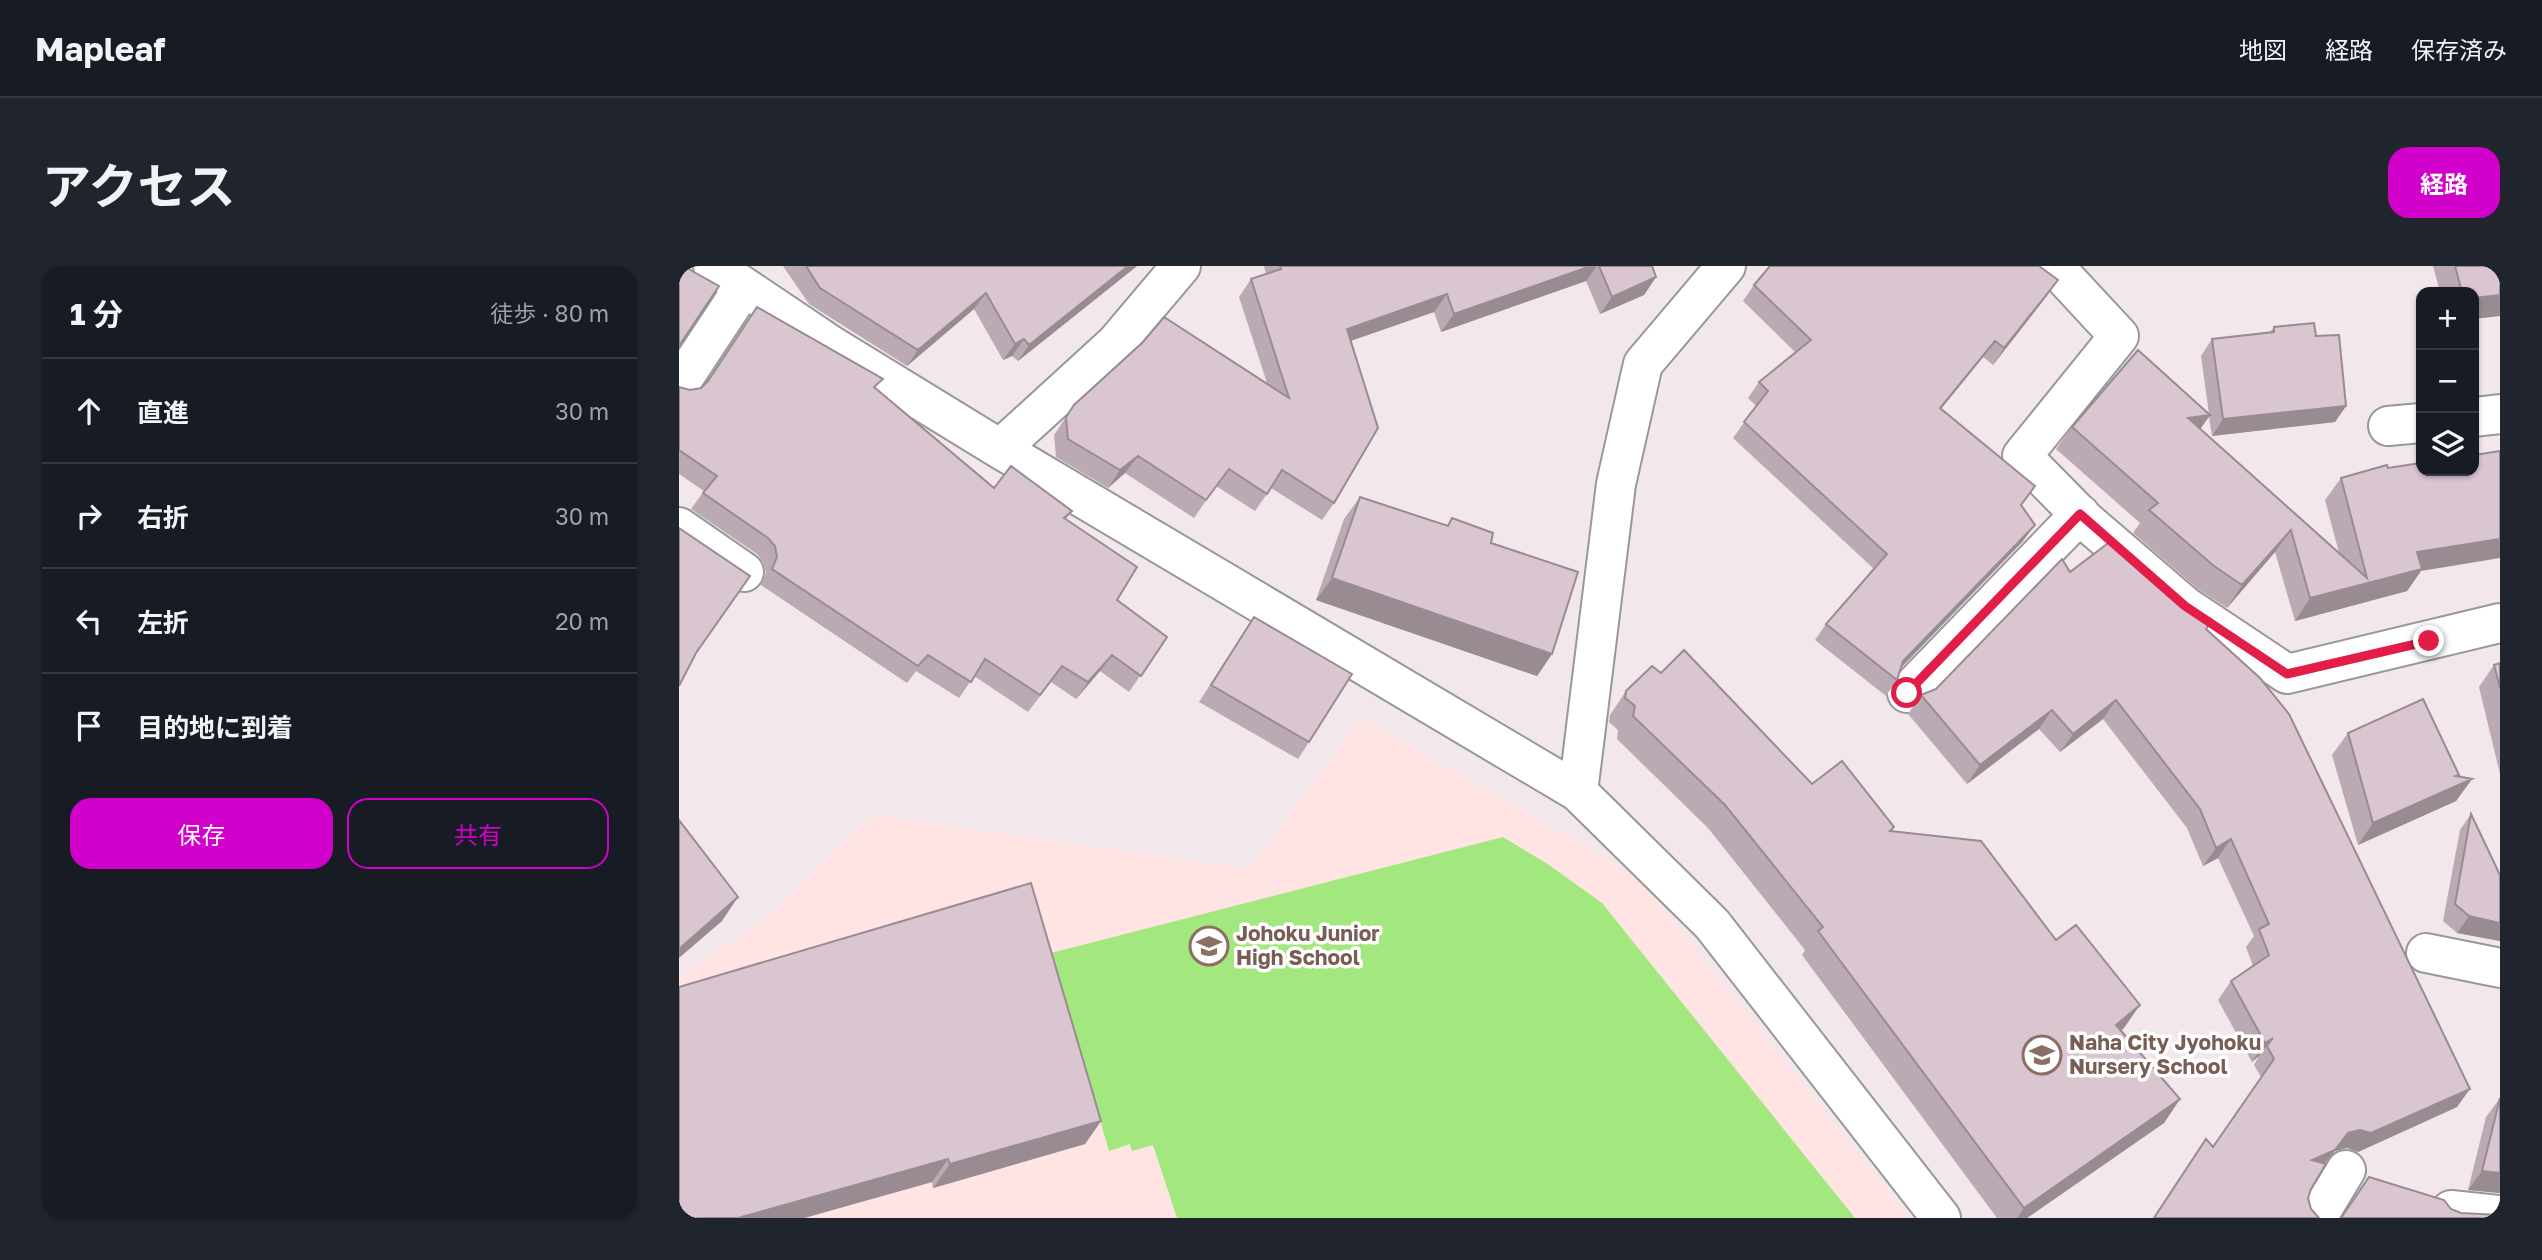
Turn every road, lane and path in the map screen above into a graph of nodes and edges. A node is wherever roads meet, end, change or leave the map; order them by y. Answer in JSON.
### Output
{"nodes":[{"id":1,"x":713,"y":266,"type":"edge"},
{"id":2,"x":1181,"y":266,"type":"edge"},
{"id":3,"x":1726,"y":266,"type":"edge"},
{"id":4,"x":2054,"y":266,"type":"edge"},
{"id":5,"x":743,"y":288,"type":"junction"},
{"id":6,"x":679,"y":384,"type":"edge"},
{"id":7,"x":2500,"y":414,"type":"edge"},
{"id":8,"x":2479,"y":416,"type":"edge"},
{"id":9,"x":1000,"y":449,"type":"junction"},
{"id":10,"x":2080,"y":514,"type":"junction"},
{"id":11,"x":679,"y":527,"type":"edge"},
{"id":12,"x":744,"y":572,"type":"edge"},
{"id":13,"x":2500,"y":623,"type":"edge"},
{"id":14,"x":1907,"y":693,"type":"dead end"},
{"id":15,"x":1578,"y":792,"type":"junction"},
{"id":16,"x":2426,"y":953,"type":"dead end"},
{"id":17,"x":2500,"y":968,"type":"edge"},
{"id":18,"x":2346,"y":1170,"type":"dead end"},
{"id":19,"x":2451,"y":1210,"type":"edge"},
{"id":20,"x":2500,"y":1215,"type":"edge"},
{"id":21,"x":1941,"y":1218,"type":"edge"},
{"id":22,"x":2317,"y":1218,"type":"edge"}],
"edges":[{"from":1,"to":5,"type":"street"},
{"from":2,"to":9,"type":"street"},
{"from":3,"to":15,"type":"street"},
{"from":4,"to":10,"type":"street"},
{"from":5,"to":6,"type":"street"},
{"from":5,"to":9,"type":"street"},
{"from":7,"to":8,"type":"street"},
{"from":9,"to":15,"type":"street"},
{"from":10,"to":13,"type":"street"},
{"from":10,"to":14,"type":"street"},
{"from":11,"to":12,"type":"street"},
{"from":15,"to":21,"type":"street"},
{"from":16,"to":17,"type":"street"},
{"from":18,"to":22,"type":"street"},
{"from":19,"to":20,"type":"street"}]}
